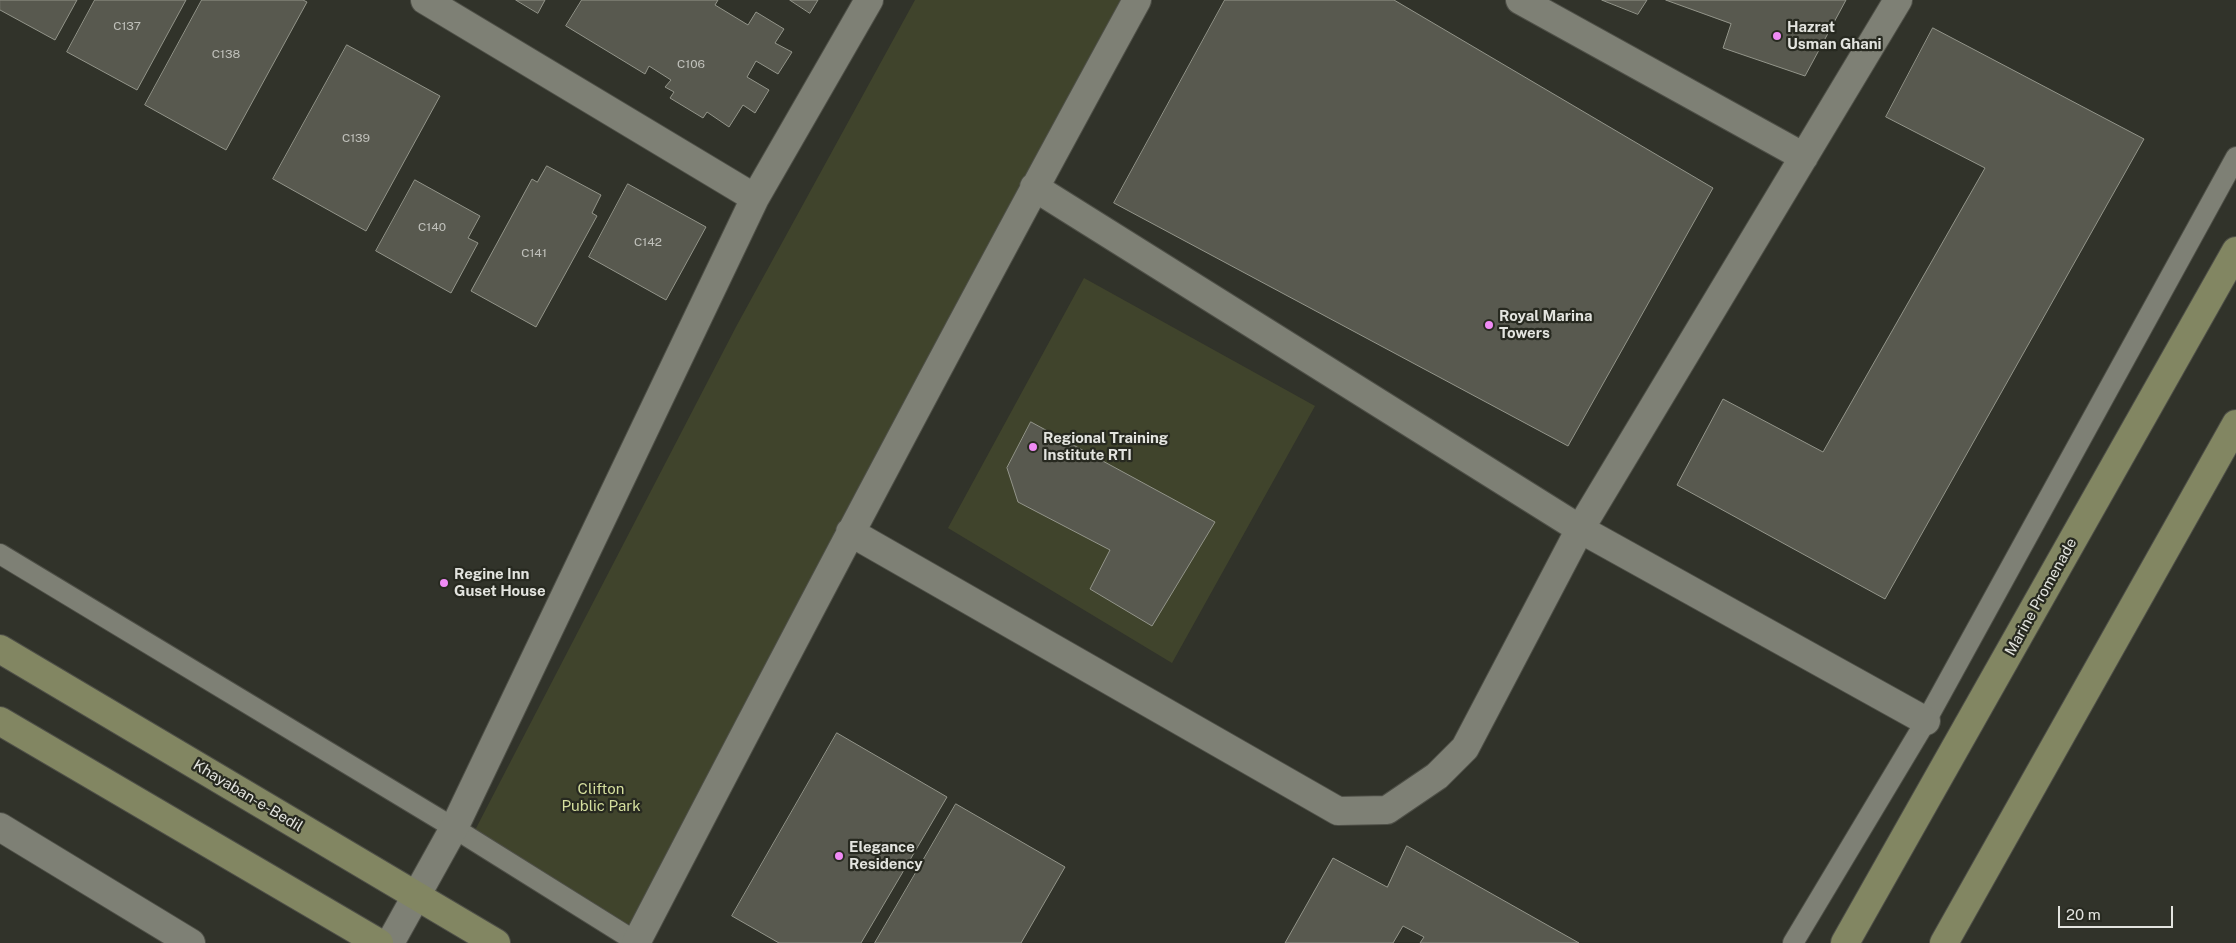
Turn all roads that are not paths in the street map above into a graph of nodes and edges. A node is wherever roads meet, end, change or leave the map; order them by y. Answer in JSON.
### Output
{"nodes":[{"id":1,"x":425,"y":0,"type":"edge"},
{"id":2,"x":869,"y":0,"type":"edge"},
{"id":3,"x":1137,"y":0,"type":"edge"},
{"id":4,"x":1520,"y":0,"type":"edge"},
{"id":5,"x":1898,"y":0,"type":"edge"},
{"id":6,"x":2236,"y":156,"type":"edge"},
{"id":7,"x":1804,"y":157,"type":"junction"},
{"id":8,"x":1034,"y":187,"type":"junction"},
{"id":9,"x":755,"y":198,"type":"junction"},
{"id":10,"x":2236,"y":251,"type":"edge"},
{"id":11,"x":2236,"y":424,"type":"edge"},
{"id":12,"x":1580,"y":529,"type":"junction"},
{"id":13,"x":850,"y":532,"type":"junction"},
{"id":14,"x":0,"y":554,"type":"edge"},
{"id":15,"x":0,"y":649,"type":"edge"},
{"id":16,"x":0,"y":721,"type":"edge"},
{"id":17,"x":1926,"y":721,"type":"junction"},
{"id":18,"x":0,"y":828,"type":"edge"},
{"id":19,"x":454,"y":828,"type":"junction"},
{"id":20,"x":417,"y":896,"type":"junction"},
{"id":21,"x":191,"y":943,"type":"edge"},
{"id":22,"x":379,"y":943,"type":"edge"},
{"id":23,"x":390,"y":943,"type":"edge"},
{"id":24,"x":496,"y":943,"type":"edge"},
{"id":25,"x":637,"y":943,"type":"edge"},
{"id":26,"x":1793,"y":943,"type":"edge"},
{"id":27,"x":1845,"y":943,"type":"edge"},
{"id":28,"x":1944,"y":943,"type":"edge"}],
"edges":[{"from":1,"to":9,"type":"street"},
{"from":2,"to":9,"type":"street"},
{"from":3,"to":8,"type":"street"},
{"from":4,"to":7,"type":"street"},
{"from":5,"to":7,"type":"street"},
{"from":6,"to":17,"type":"lane"},
{"from":7,"to":12,"type":"street"},
{"from":8,"to":12,"type":"street"},
{"from":8,"to":13,"type":"street"},
{"from":9,"to":19,"type":"street"},
{"from":10,"to":27,"type":"main road","name":"Marine Promenade"},
{"from":11,"to":28,"type":"main road"},
{"from":12,"to":13,"type":"street"},
{"from":12,"to":17,"type":"street"},
{"from":13,"to":25,"type":"street"},
{"from":14,"to":19,"type":"lane"},
{"from":15,"to":20,"type":"main road","name":"Khayaban-e-Bedil"},
{"from":16,"to":22,"type":"main road"},
{"from":17,"to":26,"type":"lane"},
{"from":18,"to":21,"type":"street"},
{"from":19,"to":20,"type":"street"},
{"from":19,"to":25,"type":"lane"},
{"from":20,"to":23,"type":"street"},
{"from":20,"to":24,"type":"main road","name":"Khayaban-e-Bedil"}]}
